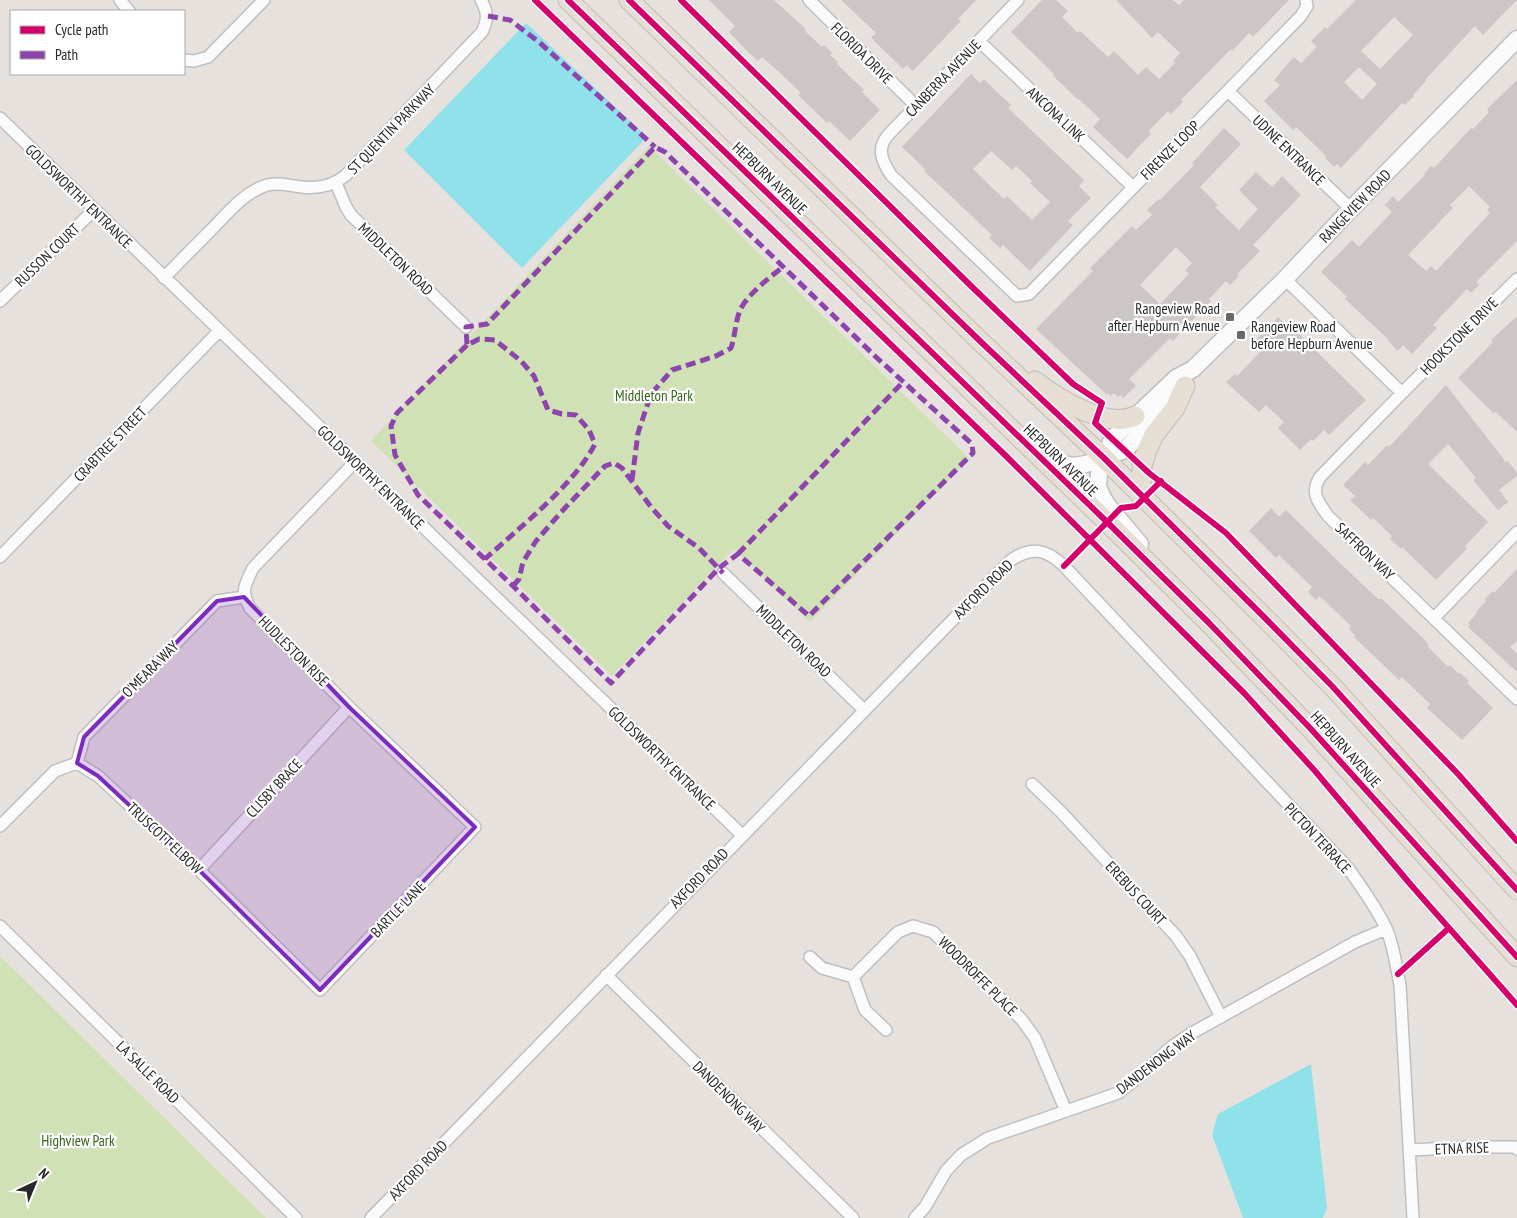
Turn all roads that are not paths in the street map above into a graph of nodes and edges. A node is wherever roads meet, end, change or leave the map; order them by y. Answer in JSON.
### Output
{"nodes":[{"id":1,"x":120,"y":0,"type":"edge"},
{"id":2,"x":264,"y":0,"type":"edge"},
{"id":3,"x":481,"y":0,"type":"edge"},
{"id":4,"x":568,"y":0,"type":"edge"},
{"id":5,"x":629,"y":0,"type":"edge"},
{"id":6,"x":809,"y":0,"type":"edge"},
{"id":7,"x":1018,"y":0,"type":"edge"},
{"id":8,"x":1306,"y":0,"type":"edge"},
{"id":9,"x":128,"y":10,"type":"edge"},
{"id":10,"x":1516,"y":39,"type":"edge"},
{"id":11,"x":979,"y":41,"type":"junction"},
{"id":12,"x":185,"y":60,"type":"edge"},
{"id":13,"x":1228,"y":91,"type":"junction"},
{"id":14,"x":915,"y":105,"type":"junction"},
{"id":15,"x":0,"y":118,"type":"edge"},
{"id":16,"x":882,"y":162,"type":"joint"},
{"id":17,"x":336,"y":183,"type":"junction"},
{"id":18,"x":1133,"y":187,"type":"junction"},
{"id":19,"x":1350,"y":209,"type":"junction"},
{"id":20,"x":94,"y":210,"type":"junction"},
{"id":21,"x":164,"y":278,"type":"junction"},
{"id":22,"x":1285,"y":279,"type":"junction"},
{"id":23,"x":1517,"y":279,"type":"edge"},
{"id":24,"x":0,"y":301,"type":"edge"},
{"id":25,"x":466,"y":328,"type":"dead end"},
{"id":26,"x":219,"y":331,"type":"junction"},
{"id":27,"x":981,"y":342,"type":"junction"},
{"id":28,"x":1189,"y":378,"type":"junction"},
{"id":29,"x":1402,"y":393,"type":"junction"},
{"id":30,"x":1135,"y":416,"type":"junction"},
{"id":31,"x":1041,"y":458,"type":"junction"},
{"id":32,"x":1104,"y":458,"type":"junction"},
{"id":33,"x":355,"y":462,"type":"junction"},
{"id":34,"x":1141,"y":494,"type":"junction"},
{"id":35,"x":1517,"y":532,"type":"edge"},
{"id":36,"x":1035,"y":550,"type":"joint"},
{"id":37,"x":0,"y":557,"type":"edge"},
{"id":38,"x":723,"y":573,"type":"dead end"},
{"id":39,"x":244,"y":597,"type":"junction"},
{"id":40,"x":1434,"y":618,"type":"junction"},
{"id":41,"x":1209,"y":623,"type":"junction"},
{"id":42,"x":1517,"y":699,"type":"edge"},
{"id":43,"x":349,"y":707,"type":"junction"},
{"id":44,"x":864,"y":710,"type":"junction"},
{"id":45,"x":77,"y":763,"type":"junction"},
{"id":46,"x":1032,"y":784,"type":"dead end"},
{"id":47,"x":0,"y":826,"type":"edge"},
{"id":48,"x":475,"y":827,"type":"joint"},
{"id":49,"x":742,"y":835,"type":"junction"},
{"id":50,"x":199,"y":870,"type":"junction"},
{"id":51,"x":1517,"y":890,"type":"edge"},
{"id":52,"x":0,"y":926,"type":"edge"},
{"id":53,"x":1386,"y":929,"type":"junction"},
{"id":54,"x":810,"y":957,"type":"dead end"},
{"id":55,"x":1517,"y":957,"type":"edge"},
{"id":56,"x":606,"y":975,"type":"junction"},
{"id":57,"x":853,"y":977,"type":"junction"},
{"id":58,"x":320,"y":990,"type":"joint"},
{"id":59,"x":1221,"y":1017,"type":"junction"},
{"id":60,"x":886,"y":1030,"type":"dead end"},
{"id":61,"x":1066,"y":1111,"type":"junction"},
{"id":62,"x":1516,"y":1148,"type":"edge"},
{"id":63,"x":1409,"y":1150,"type":"junction"},
{"id":64,"x":296,"y":1218,"type":"edge"},
{"id":65,"x":371,"y":1218,"type":"edge"},
{"id":66,"x":853,"y":1218,"type":"edge"},
{"id":67,"x":915,"y":1218,"type":"edge"},
{"id":68,"x":1413,"y":1218,"type":"edge"}],
"edges":[{"from":1,"to":9,"type":"street"},
{"from":2,"to":12,"type":"street"},
{"from":3,"to":17,"type":"street","name":"ST QUENTIN PARKWAY"},
{"from":4,"to":31,"type":"main road","name":"HEPBURN AVENUE"},
{"from":5,"to":27,"type":"main road","name":"HEPBURN AVENUE"},
{"from":6,"to":14,"type":"street","name":"FLORIDA DRIVE"},
{"from":7,"to":11,"type":"street","name":"CANBERRA AVENUE"},
{"from":8,"to":13,"type":"street","name":"FIRENZE LOOP"},
{"from":10,"to":19,"type":"street","name":"RANGEVIEW ROAD"},
{"from":11,"to":14,"type":"street","name":"CANBERRA AVENUE"},
{"from":11,"to":18,"type":"street","name":"ANCONA LINK"},
{"from":13,"to":18,"type":"street","name":"FIRENZE LOOP"},
{"from":13,"to":19,"type":"street","name":"UDINE ENTRANCE"},
{"from":14,"to":16,"type":"street","name":"CANBERRA AVENUE"},
{"from":15,"to":20,"type":"street","name":"GOLDSWORTHY ENTRANCE"},
{"from":16,"to":18,"type":"street","name":"FIRENZE LOOP"},
{"from":17,"to":21,"type":"street","name":"ST QUENTIN PARKWAY"},
{"from":17,"to":25,"type":"street","name":"MIDDLETON ROAD"},
{"from":19,"to":22,"type":"street","name":"RANGEVIEW ROAD"},
{"from":20,"to":21,"type":"street","name":"GOLDSWORTHY ENTRANCE"},
{"from":20,"to":24,"type":"street","name":"RUSSON COURT"},
{"from":21,"to":26,"type":"street","name":"GOLDSWORTHY ENTRANCE"},
{"from":22,"to":28,"type":"street","name":"RANGEVIEW ROAD"},
{"from":22,"to":29,"type":"street"},
{"from":23,"to":29,"type":"street","name":"HOOKSTONE DRIVE"},
{"from":26,"to":33,"type":"street","name":"GOLDSWORTHY ENTRANCE"},
{"from":26,"to":37,"type":"street","name":"CRABTREE STREET"},
{"from":27,"to":30,"type":"main road"},
{"from":27,"to":32,"type":"main road","name":"HEPBURN AVENUE"},
{"from":28,"to":30,"type":"street","name":"RANGEVIEW ROAD"},
{"from":28,"to":32,"type":"street","name":"RANGEVIEW ROAD"},
{"from":28,"to":34,"type":"main road"},
{"from":29,"to":40,"type":"street","name":"SAFFRON WAY"},
{"from":30,"to":32,"type":"street","name":"RANGEVIEW ROAD"},
{"from":31,"to":32,"type":"street","name":"RANGEVIEW ROAD"},
{"from":31,"to":41,"type":"main road","name":"HEPBURN AVENUE"},
{"from":32,"to":34,"type":"main road","name":"HEPBURN AVENUE"},
{"from":32,"to":41,"type":"street","name":"RANGEVIEW ROAD"},
{"from":33,"to":39,"type":"street"},
{"from":33,"to":49,"type":"street","name":"GOLDSWORTHY ENTRANCE"},
{"from":34,"to":51,"type":"main road","name":"HEPBURN AVENUE"},
{"from":35,"to":40,"type":"street"},
{"from":36,"to":44,"type":"street","name":"AXFORD ROAD"},
{"from":36,"to":53,"type":"street","name":"PICTON TERRACE"},
{"from":38,"to":44,"type":"street","name":"MIDDLETON ROAD"},
{"from":39,"to":43,"type":"street","name":"HUDLESTON RISE"},
{"from":39,"to":45,"type":"street","name":"O'MEARA WAY"},
{"from":40,"to":42,"type":"street","name":"SAFFRON WAY"},
{"from":41,"to":55,"type":"main road","name":"HEPBURN AVENUE"},
{"from":43,"to":48,"type":"street","name":"HUDLESTON RISE"},
{"from":43,"to":50,"type":"street","name":"CLISBY BRACE"},
{"from":44,"to":49,"type":"street","name":"AXFORD ROAD"},
{"from":45,"to":47,"type":"street"},
{"from":45,"to":50,"type":"street","name":"TRUSCOTT ELBOW"},
{"from":46,"to":59,"type":"street","name":"EREBUS COURT"},
{"from":48,"to":58,"type":"street","name":"BARTLE LANE"},
{"from":49,"to":56,"type":"street","name":"AXFORD ROAD"},
{"from":50,"to":58,"type":"street","name":"TRUSCOTT ELBOW"},
{"from":52,"to":64,"type":"street","name":"LA SALLE ROAD"},
{"from":53,"to":59,"type":"street","name":"DANDENONG WAY"},
{"from":53,"to":63,"type":"street","name":"PICTON TERRACE"},
{"from":54,"to":57,"type":"street"},
{"from":56,"to":65,"type":"street","name":"AXFORD ROAD"},
{"from":56,"to":66,"type":"street","name":"DANDENONG WAY"},
{"from":57,"to":60,"type":"street"},
{"from":57,"to":61,"type":"street","name":"WOODROFFE PLACE"},
{"from":59,"to":61,"type":"street","name":"DANDENONG WAY"},
{"from":61,"to":67,"type":"street","name":"DANDENONG WAY"},
{"from":62,"to":63,"type":"street","name":"ETNA RISE"},
{"from":63,"to":68,"type":"street","name":"PICTON TERRACE"}]}
